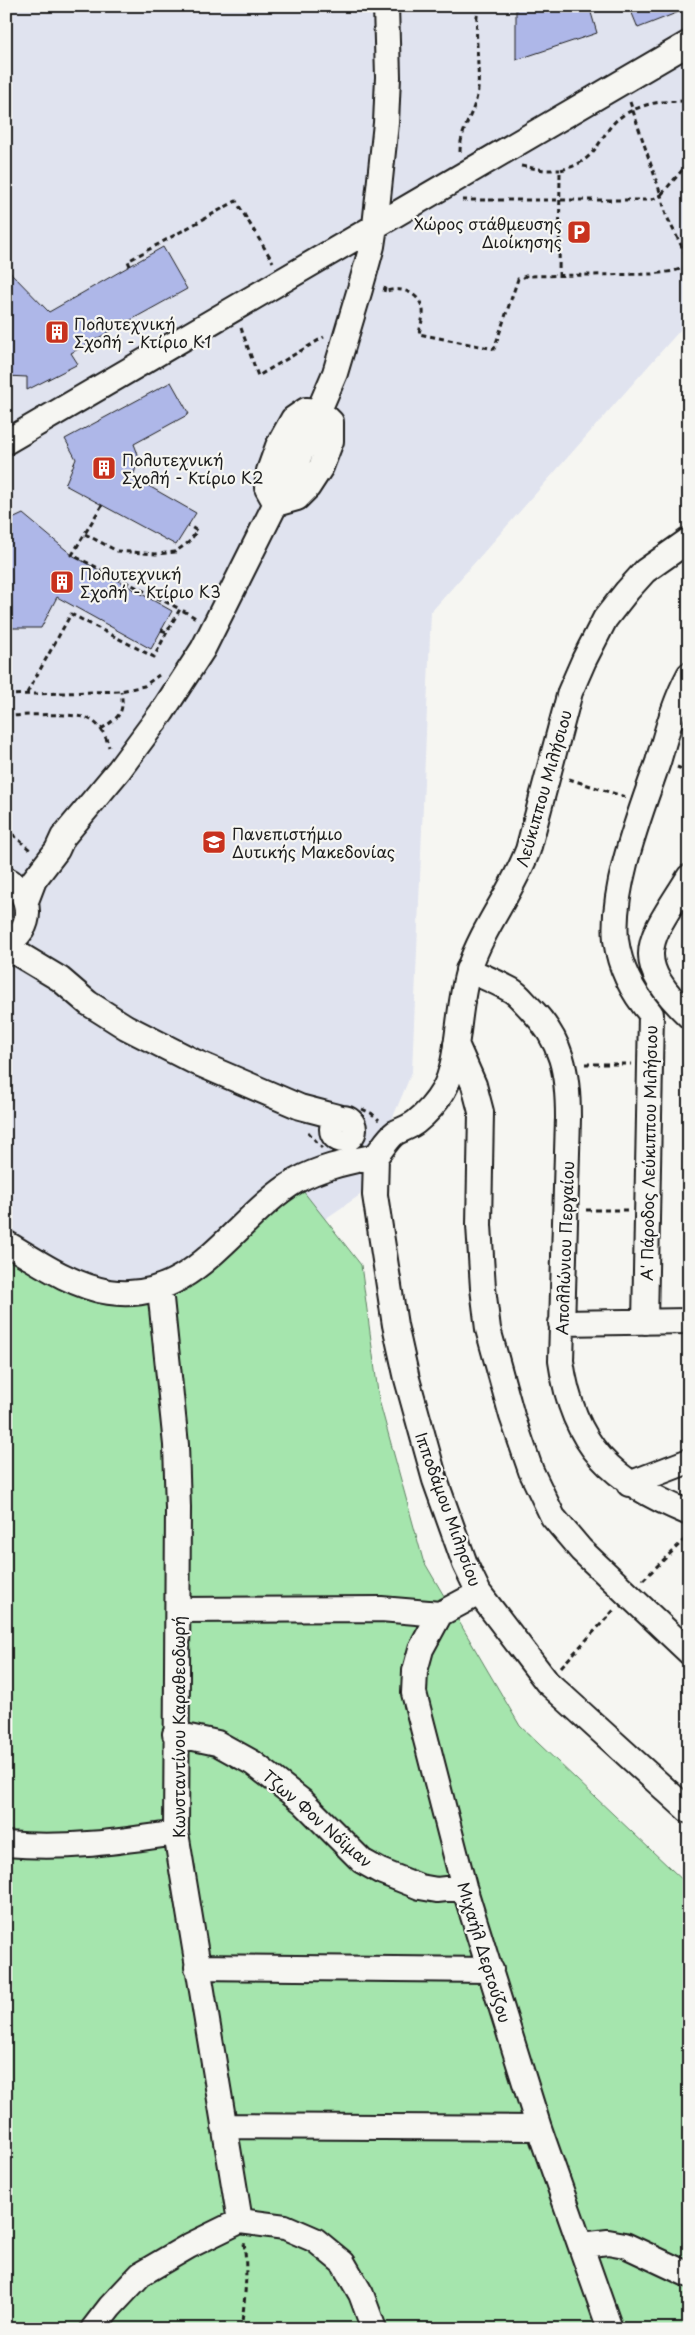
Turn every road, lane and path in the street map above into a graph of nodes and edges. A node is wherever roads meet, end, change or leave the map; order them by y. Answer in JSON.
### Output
{"nodes":[{"id":1,"x":386,"y":6,"type":"edge"},
{"id":2,"x":478,"y":6,"type":"edge"},
{"id":3,"x":689,"y":43,"type":"edge"},
{"id":4,"x":628,"y":95,"type":"dead end"},
{"id":5,"x":689,"y":100,"type":"edge"},
{"id":6,"x":633,"y":110,"type":"junction"},
{"id":7,"x":689,"y":162,"type":"edge"},
{"id":8,"x":519,"y":165,"type":"dead end"},
{"id":9,"x":560,"y":170,"type":"junction"},
{"id":10,"x":460,"y":176,"type":"junction"},
{"id":11,"x":661,"y":195,"type":"junction"},
{"id":12,"x":560,"y":201,"type":"junction"},
{"id":13,"x":375,"y":226,"type":"junction"},
{"id":14,"x":689,"y":261,"type":"edge"},
{"id":15,"x":130,"y":266,"type":"dead end"},
{"id":16,"x":689,"y":266,"type":"edge"},
{"id":17,"x":559,"y":277,"type":"junction"},
{"id":18,"x":283,"y":280,"type":"junction"},
{"id":19,"x":385,"y":281,"type":"dead end"},
{"id":20,"x":234,"y":308,"type":"junction"},
{"id":21,"x":333,"y":332,"type":"dead end"},
{"id":22,"x":6,"y":442,"type":"edge"},
{"id":23,"x":102,"y":505,"type":"dead end"},
{"id":24,"x":188,"y":525,"type":"dead end"},
{"id":25,"x":85,"y":534,"type":"junction"},
{"id":26,"x":689,"y":540,"type":"edge"},
{"id":27,"x":180,"y":609,"type":"junction"},
{"id":28,"x":200,"y":620,"type":"dead end"},
{"id":29,"x":161,"y":630,"type":"dead end"},
{"id":30,"x":167,"y":632,"type":"junction"},
{"id":31,"x":163,"y":672,"type":"dead end"},
{"id":32,"x":689,"y":676,"type":"edge"},
{"id":33,"x":121,"y":691,"type":"junction"},
{"id":34,"x":27,"y":693,"type":"junction"},
{"id":35,"x":6,"y":695,"type":"edge"},
{"id":36,"x":6,"y":717,"type":"edge"},
{"id":37,"x":101,"y":729,"type":"junction"},
{"id":38,"x":110,"y":753,"type":"dead end"},
{"id":39,"x":549,"y":773,"type":"junction"},
{"id":40,"x":643,"y":804,"type":"junction"},
{"id":41,"x":6,"y":828,"type":"edge"},
{"id":42,"x":63,"y":837,"type":"junction"},
{"id":43,"x":38,"y":844,"type":"dead end"},
{"id":44,"x":32,"y":851,"type":"junction"},
{"id":45,"x":26,"y":855,"type":"dead end"},
{"id":46,"x":689,"y":876,"type":"edge"},
{"id":47,"x":6,"y":877,"type":"edge"},
{"id":48,"x":26,"y":912,"type":"junction"},
{"id":49,"x":6,"y":943,"type":"edge"},
{"id":50,"x":6,"y":949,"type":"edge"},
{"id":51,"x":468,"y":970,"type":"junction"},
{"id":52,"x":60,"y":979,"type":"junction"},
{"id":53,"x":689,"y":1016,"type":"edge"},
{"id":54,"x":456,"y":1044,"type":"junction"},
{"id":55,"x":564,"y":1064,"type":"junction"},
{"id":56,"x":650,"y":1065,"type":"junction"},
{"id":57,"x":376,"y":1156,"type":"junction"},
{"id":58,"x":565,"y":1210,"type":"junction"},
{"id":59,"x":647,"y":1210,"type":"junction"},
{"id":60,"x":6,"y":1243,"type":"edge"},
{"id":61,"x":160,"y":1289,"type":"junction"},
{"id":62,"x":689,"y":1321,"type":"edge"},
{"id":63,"x":645,"y":1322,"type":"junction"},
{"id":64,"x":561,"y":1323,"type":"junction"},
{"id":65,"x":689,"y":1461,"type":"edge"},
{"id":66,"x":629,"y":1484,"type":"junction"},
{"id":67,"x":689,"y":1513,"type":"edge"},
{"id":68,"x":479,"y":1594,"type":"junction"},
{"id":69,"x":179,"y":1610,"type":"junction"},
{"id":70,"x":440,"y":1614,"type":"junction"},
{"id":71,"x":689,"y":1652,"type":"edge"},
{"id":72,"x":175,"y":1734,"type":"junction"},
{"id":73,"x":689,"y":1810,"type":"edge"},
{"id":74,"x":176,"y":1833,"type":"junction"},
{"id":75,"x":6,"y":1844,"type":"edge"},
{"id":76,"x":464,"y":1887,"type":"junction"},
{"id":77,"x":197,"y":1968,"type":"junction"},
{"id":78,"x":490,"y":1970,"type":"junction"},
{"id":79,"x":224,"y":2126,"type":"junction"},
{"id":80,"x":539,"y":2128,"type":"junction"},
{"id":81,"x":240,"y":2221,"type":"junction"},
{"id":82,"x":582,"y":2245,"type":"junction"},
{"id":83,"x":689,"y":2275,"type":"edge"},
{"id":84,"x":93,"y":2329,"type":"edge"},
{"id":85,"x":241,"y":2329,"type":"edge"},
{"id":86,"x":374,"y":2329,"type":"edge"},
{"id":87,"x":610,"y":2329,"type":"edge"}],
"edges":[{"from":1,"to":13,"type":"street"},
{"from":2,"to":10,"type":"path"},
{"from":3,"to":10,"type":"street"},
{"from":4,"to":6,"type":"path"},
{"from":5,"to":6,"type":"path"},
{"from":6,"to":9,"type":"path"},
{"from":6,"to":11,"type":"path"},
{"from":7,"to":11,"type":"path"},
{"from":8,"to":9,"type":"path"},
{"from":9,"to":12,"type":"path"},
{"from":10,"to":12,"type":"path"},
{"from":10,"to":13,"type":"street"},
{"from":11,"to":12,"type":"path"},
{"from":11,"to":14,"type":"path"},
{"from":12,"to":17,"type":"path"},
{"from":13,"to":18,"type":"street"},
{"from":13,"to":42,"type":"street"},
{"from":15,"to":18,"type":"path"},
{"from":16,"to":17,"type":"path"},
{"from":17,"to":19,"type":"path"},
{"from":18,"to":20,"type":"street"},
{"from":20,"to":21,"type":"path"},
{"from":20,"to":22,"type":"street"},
{"from":23,"to":25,"type":"path"},
{"from":24,"to":25,"type":"path"},
{"from":25,"to":27,"type":"path"},
{"from":26,"to":39,"type":"street","name":"Λεύκιππου Μιλήσιου"},
{"from":27,"to":28,"type":"path"},
{"from":27,"to":30,"type":"path"},
{"from":29,"to":30,"type":"path"},
{"from":30,"to":34,"type":"path"},
{"from":31,"to":33,"type":"path"},
{"from":32,"to":40,"type":"street","name":"Α' Πάροδος Λεύκιππου Μιλήσιου"},
{"from":33,"to":34,"type":"path"},
{"from":33,"to":37,"type":"path"},
{"from":34,"to":35,"type":"path"},
{"from":36,"to":37,"type":"path"},
{"from":37,"to":38,"type":"path"},
{"from":39,"to":40,"type":"path"},
{"from":39,"to":51,"type":"street","name":"Λεύκιππου Μιλήσιου"},
{"from":40,"to":56,"type":"street","name":"Α' Πάροδος Λεύκιππου Μιλήσιου"},
{"from":41,"to":44,"type":"path"},
{"from":42,"to":47,"type":"street"},
{"from":42,"to":48,"type":"street"},
{"from":43,"to":44,"type":"path"},
{"from":44,"to":45,"type":"path"},
{"from":46,"to":53,"type":"street"},
{"from":47,"to":48,"type":"street"},
{"from":48,"to":49,"type":"street"},
{"from":48,"to":52,"type":"street"},
{"from":50,"to":52,"type":"street"},
{"from":51,"to":54,"type":"street","name":"Λεύκιππου Μιλήσιου"},
{"from":51,"to":55,"type":"street","name":"Απολλώνιου Περγαίου"},
{"from":52,"to":57,"type":"street"},
{"from":54,"to":57,"type":"street","name":"Λεύκιππου Μιλήσιου"},
{"from":54,"to":71,"type":"street"},
{"from":55,"to":56,"type":"path"},
{"from":55,"to":58,"type":"street","name":"Απολλώνιου Περγαίου"},
{"from":56,"to":59,"type":"street","name":"Α' Πάροδος Λεύκιππου Μιλήσιου"},
{"from":57,"to":61,"type":"street"},
{"from":57,"to":68,"type":"street","name":"Ιπποδάμου Μιλησίου"},
{"from":58,"to":59,"type":"path"},
{"from":58,"to":64,"type":"street","name":"Απολλώνιου Περγαίου"},
{"from":59,"to":63,"type":"street","name":"Α' Πάροδος Λεύκιππου Μιλήσιου"},
{"from":60,"to":61,"type":"street"},
{"from":61,"to":69,"type":"street","name":"Κωνσταντίνου Καραθεοδωρή"},
{"from":62,"to":63,"type":"street"},
{"from":63,"to":64,"type":"street"},
{"from":64,"to":66,"type":"street","name":"Απολλώνιου Περγαίου"},
{"from":65,"to":66,"type":"street"},
{"from":66,"to":67,"type":"street","name":"Απολλώνιου Περγαίου"},
{"from":68,"to":70,"type":"street"},
{"from":68,"to":73,"type":"street","name":"Ιπποδάμου Μιλησίου"},
{"from":69,"to":70,"type":"street"},
{"from":69,"to":72,"type":"street","name":"Κωνσταντίνου Καραθεοδωρή"},
{"from":70,"to":76,"type":"street","name":"Μιχαήλ Δερτούζου"},
{"from":72,"to":74,"type":"street","name":"Κωνσταντίνου Καραθεοδωρή"},
{"from":72,"to":76,"type":"street","name":"Τζων Φον Νόϊμαν"},
{"from":74,"to":75,"type":"street"},
{"from":74,"to":77,"type":"street","name":"Κωνσταντίνου Καραθεοδωρή"},
{"from":76,"to":78,"type":"street","name":"Μιχαήλ Δερτούζου"},
{"from":77,"to":78,"type":"street"},
{"from":77,"to":79,"type":"street","name":"Κωνσταντίνου Καραθεοδωρή"},
{"from":78,"to":80,"type":"street","name":"Μιχαήλ Δερτούζου"},
{"from":79,"to":80,"type":"street"},
{"from":79,"to":81,"type":"street","name":"Κωνσταντίνου Καραθεοδωρή"},
{"from":80,"to":82,"type":"street","name":"Μιχαήλ Δερτούζου"},
{"from":81,"to":84,"type":"street"},
{"from":81,"to":85,"type":"path"},
{"from":81,"to":86,"type":"street"},
{"from":82,"to":83,"type":"street"},
{"from":82,"to":87,"type":"street","name":"Μιχαήλ Δερτούζου"}]}
